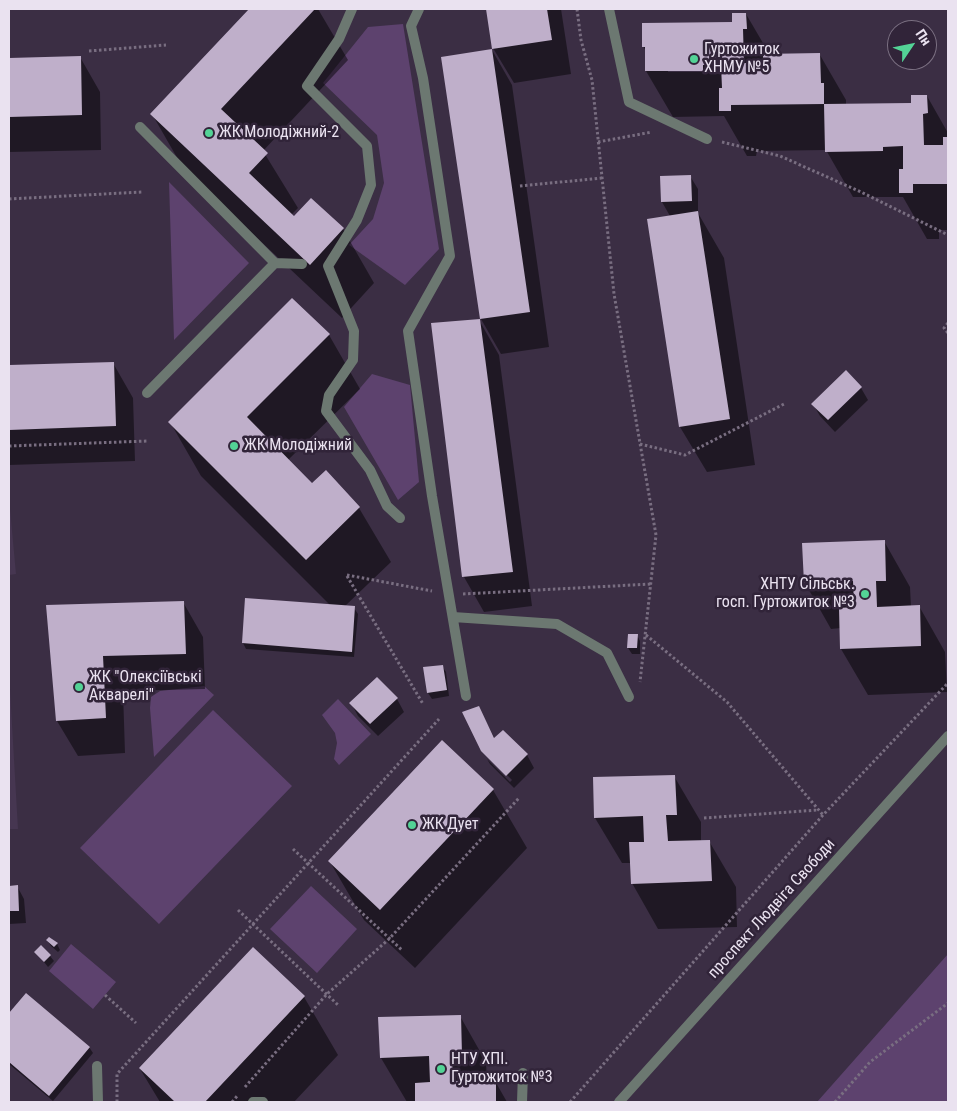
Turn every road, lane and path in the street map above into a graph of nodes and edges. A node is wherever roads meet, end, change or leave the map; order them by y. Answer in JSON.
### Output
{"nodes":[{"id":1,"x":352,"y":9,"type":"edge"},
{"id":2,"x":418,"y":9,"type":"edge"},
{"id":3,"x":577,"y":9,"type":"edge"},
{"id":4,"x":609,"y":9,"type":"edge"},
{"id":5,"x":166,"y":45,"type":"dead end"},
{"id":6,"x":90,"y":51,"type":"dead end"},
{"id":7,"x":140,"y":127,"type":"dead end"},
{"id":8,"x":654,"y":131,"type":"dead end"},
{"id":9,"x":707,"y":139,"type":"joint"},
{"id":10,"x":598,"y":142,"type":"junction"},
{"id":11,"x":602,"y":178,"type":"junction"},
{"id":12,"x":520,"y":186,"type":"dead end"},
{"id":13,"x":142,"y":192,"type":"dead end"},
{"id":14,"x":9,"y":199,"type":"edge"},
{"id":15,"x":948,"y":235,"type":"edge"},
{"id":16,"x":275,"y":263,"type":"junction"},
{"id":17,"x":302,"y":264,"type":"dead end"},
{"id":18,"x":948,"y":323,"type":"edge"},
{"id":19,"x":948,"y":333,"type":"edge"},
{"id":20,"x":147,"y":393,"type":"dead end"},
{"id":21,"x":784,"y":404,"type":"dead end"},
{"id":22,"x":148,"y":441,"type":"dead end"},
{"id":23,"x":640,"y":444,"type":"junction"},
{"id":24,"x":9,"y":446,"type":"edge"},
{"id":25,"x":400,"y":518,"type":"dead end"},
{"id":26,"x":651,"y":584,"type":"junction"},
{"id":27,"x":449,"y":595,"type":"junction"},
{"id":28,"x":453,"y":617,"type":"junction"},
{"id":29,"x":645,"y":635,"type":"junction"},
{"id":30,"x":948,"y":683,"type":"edge"},
{"id":31,"x":640,"y":688,"type":"dead end"},
{"id":32,"x":466,"y":696,"type":"dead end"},
{"id":33,"x":629,"y":696,"type":"dead end"},
{"id":34,"x":423,"y":704,"type":"dead end"},
{"id":35,"x":438,"y":719,"type":"dead end"},
{"id":36,"x":948,"y":736,"type":"edge"},
{"id":37,"x":519,"y":798,"type":"dead end"},
{"id":38,"x":819,"y":810,"type":"junction"},
{"id":39,"x":823,"y":816,"type":"junction"},
{"id":40,"x":704,"y":818,"type":"dead end"},
{"id":41,"x":293,"y":849,"type":"dead end"},
{"id":42,"x":308,"y":863,"type":"junction"},
{"id":43,"x":238,"y":910,"type":"dead end"},
{"id":44,"x":253,"y":924,"type":"junction"},
{"id":45,"x":389,"y":939,"type":"junction"},
{"id":46,"x":403,"y":951,"type":"dead end"},
{"id":47,"x":326,"y":994,"type":"junction"},
{"id":48,"x":105,"y":995,"type":"dead end"},
{"id":49,"x":948,"y":1004,"type":"edge"},
{"id":50,"x":338,"y":1005,"type":"dead end"},
{"id":51,"x":136,"y":1023,"type":"dead end"},
{"id":52,"x":96,"y":1066,"type":"dead end"},
{"id":53,"x":523,"y":1073,"type":"dead end"},
{"id":54,"x":98,"y":1102,"type":"edge"},
{"id":55,"x":117,"y":1102,"type":"edge"},
{"id":56,"x":232,"y":1102,"type":"edge"},
{"id":57,"x":254,"y":1102,"type":"edge"},
{"id":58,"x":263,"y":1102,"type":"edge"},
{"id":59,"x":522,"y":1102,"type":"edge"},
{"id":60,"x":570,"y":1102,"type":"edge"},
{"id":61,"x":618,"y":1102,"type":"edge"},
{"id":62,"x":835,"y":1102,"type":"edge"}],
"edges":[{"from":1,"to":25,"type":"street"},
{"from":2,"to":27,"type":"street"},
{"from":3,"to":10,"type":"path"},
{"from":4,"to":9,"type":"street"},
{"from":5,"to":6,"type":"path"},
{"from":7,"to":16,"type":"street"},
{"from":8,"to":10,"type":"path"},
{"from":9,"to":15,"type":"path"},
{"from":10,"to":11,"type":"path"},
{"from":11,"to":12,"type":"path"},
{"from":11,"to":23,"type":"path"},
{"from":13,"to":14,"type":"path"},
{"from":16,"to":17,"type":"street"},
{"from":16,"to":20,"type":"street"},
{"from":18,"to":19,"type":"path"},
{"from":21,"to":23,"type":"path"},
{"from":22,"to":24,"type":"path"},
{"from":23,"to":26,"type":"path"},
{"from":26,"to":27,"type":"path"},
{"from":26,"to":29,"type":"path"},
{"from":27,"to":28,"type":"street"},
{"from":27,"to":34,"type":"path"},
{"from":28,"to":32,"type":"street"},
{"from":28,"to":33,"type":"street"},
{"from":29,"to":31,"type":"path"},
{"from":29,"to":38,"type":"path"},
{"from":30,"to":39,"type":"path"},
{"from":35,"to":42,"type":"path"},
{"from":36,"to":61,"type":"street","name":"проспект Людвіга Свободи"},
{"from":37,"to":45,"type":"path"},
{"from":38,"to":39,"type":"path"},
{"from":38,"to":40,"type":"path"},
{"from":39,"to":60,"type":"path"},
{"from":41,"to":42,"type":"path"},
{"from":42,"to":44,"type":"path"},
{"from":42,"to":45,"type":"path"},
{"from":43,"to":44,"type":"path"},
{"from":44,"to":47,"type":"path"},
{"from":44,"to":55,"type":"path"},
{"from":45,"to":46,"type":"path"},
{"from":45,"to":47,"type":"path"},
{"from":47,"to":50,"type":"path"},
{"from":47,"to":56,"type":"path"},
{"from":48,"to":51,"type":"path"},
{"from":49,"to":62,"type":"path"},
{"from":52,"to":54,"type":"street"},
{"from":53,"to":59,"type":"street"},
{"from":57,"to":58,"type":"street"}]}
